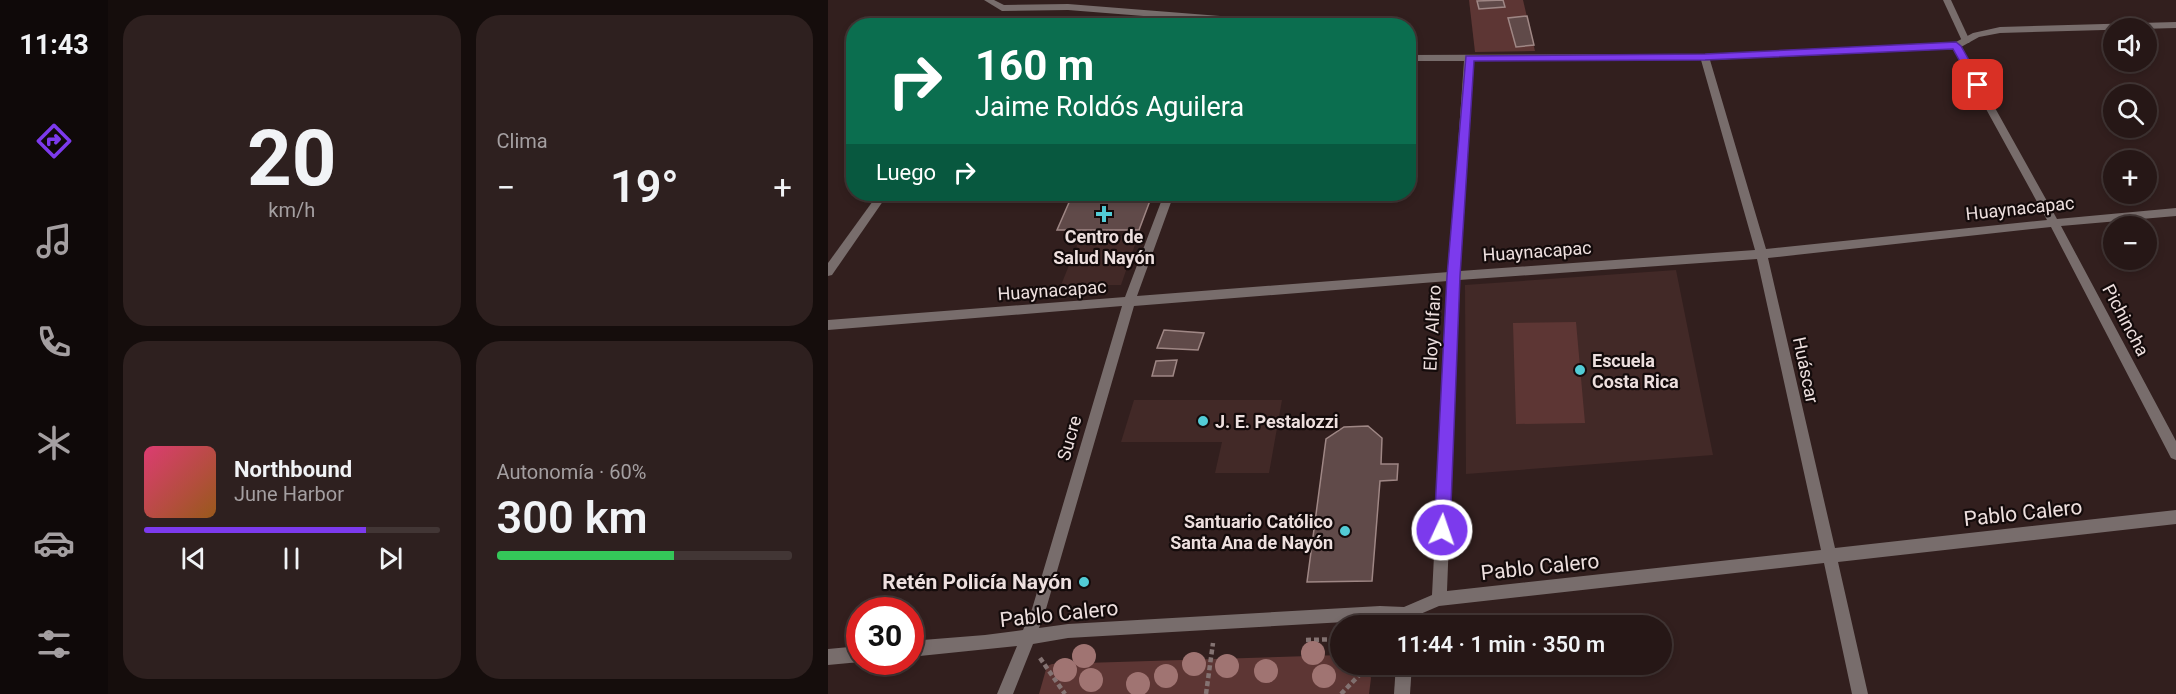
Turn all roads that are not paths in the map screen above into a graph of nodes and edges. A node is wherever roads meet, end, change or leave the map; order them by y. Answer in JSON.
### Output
{"nodes":[{"id":1,"x":988,"y":0,"type":"edge"},
{"id":2,"x":1947,"y":0,"type":"edge"},
{"id":3,"x":1197,"y":18,"type":"edge"},
{"id":4,"x":2176,"y":25,"type":"edge"},
{"id":5,"x":1961,"y":43,"type":"junction"},
{"id":6,"x":1705,"y":57,"type":"junction"},
{"id":7,"x":1416,"y":58,"type":"edge"},
{"id":8,"x":1469,"y":58,"type":"junction"},
{"id":9,"x":878,"y":201,"type":"edge"},
{"id":10,"x":1166,"y":201,"type":"edge"},
{"id":11,"x":2176,"y":212,"type":"edge"},
{"id":12,"x":2054,"y":223,"type":"junction"},
{"id":13,"x":1762,"y":254,"type":"junction"},
{"id":14,"x":828,"y":272,"type":"edge"},
{"id":15,"x":1454,"y":276,"type":"junction"},
{"id":16,"x":1129,"y":303,"type":"junction"},
{"id":17,"x":828,"y":325,"type":"edge"},
{"id":18,"x":2176,"y":454,"type":"edge"},
{"id":19,"x":2176,"y":517,"type":"edge"},
{"id":20,"x":1828,"y":556,"type":"junction"},
{"id":21,"x":1438,"y":599,"type":"junction"},
{"id":22,"x":1345,"y":615,"type":"edge"},
{"id":23,"x":1387,"y":615,"type":"edge"},
{"id":24,"x":1413,"y":615,"type":"edge"},
{"id":25,"x":1330,"y":616,"type":"edge"},
{"id":26,"x":1026,"y":637,"type":"junction"},
{"id":27,"x":924,"y":648,"type":"edge"},
{"id":28,"x":846,"y":655,"type":"edge"},
{"id":29,"x":828,"y":657,"type":"edge"},
{"id":30,"x":1403,"y":675,"type":"edge"},
{"id":31,"x":1005,"y":694,"type":"edge"},
{"id":32,"x":1402,"y":694,"type":"edge"},
{"id":33,"x":1860,"y":694,"type":"edge"}],
"edges":[{"from":1,"to":3,"type":"street"},
{"from":2,"to":5,"type":"street","name":"Pichincha"},
{"from":4,"to":5,"type":"street"},
{"from":5,"to":6,"type":"street"},
{"from":5,"to":12,"type":"street","name":"Pichincha"},
{"from":6,"to":8,"type":"street"},
{"from":6,"to":13,"type":"street","name":"Huáscar"},
{"from":7,"to":8,"type":"street"},
{"from":8,"to":15,"type":"street","name":"Eloy Alfaro"},
{"from":9,"to":14,"type":"street"},
{"from":10,"to":16,"type":"street","name":"Sucre"},
{"from":11,"to":12,"type":"street","name":"Huaynacapac"},
{"from":12,"to":13,"type":"street","name":"Huaynacapac"},
{"from":12,"to":18,"type":"street","name":"Pichincha"},
{"from":13,"to":15,"type":"street","name":"Huaynacapac"},
{"from":13,"to":20,"type":"street","name":"Huáscar"},
{"from":15,"to":16,"type":"street","name":"Huaynacapac"},
{"from":15,"to":21,"type":"street","name":"Eloy Alfaro"},
{"from":16,"to":17,"type":"street","name":"Huaynacapac"},
{"from":16,"to":26,"type":"street","name":"Sucre"},
{"from":19,"to":20,"type":"street","name":"Pablo Calero"},
{"from":20,"to":21,"type":"street","name":"Pablo Calero"},
{"from":20,"to":33,"type":"street","name":"Huáscar"},
{"from":21,"to":24,"type":"street","name":"Pablo Calero"},
{"from":22,"to":23,"type":"street","name":"Pablo Calero"},
{"from":25,"to":26,"type":"street","name":"Pablo Calero"},
{"from":26,"to":27,"type":"street","name":"Pablo Calero"},
{"from":26,"to":31,"type":"street","name":"Sucre"},
{"from":28,"to":29,"type":"street"},
{"from":30,"to":32,"type":"street"}]}
